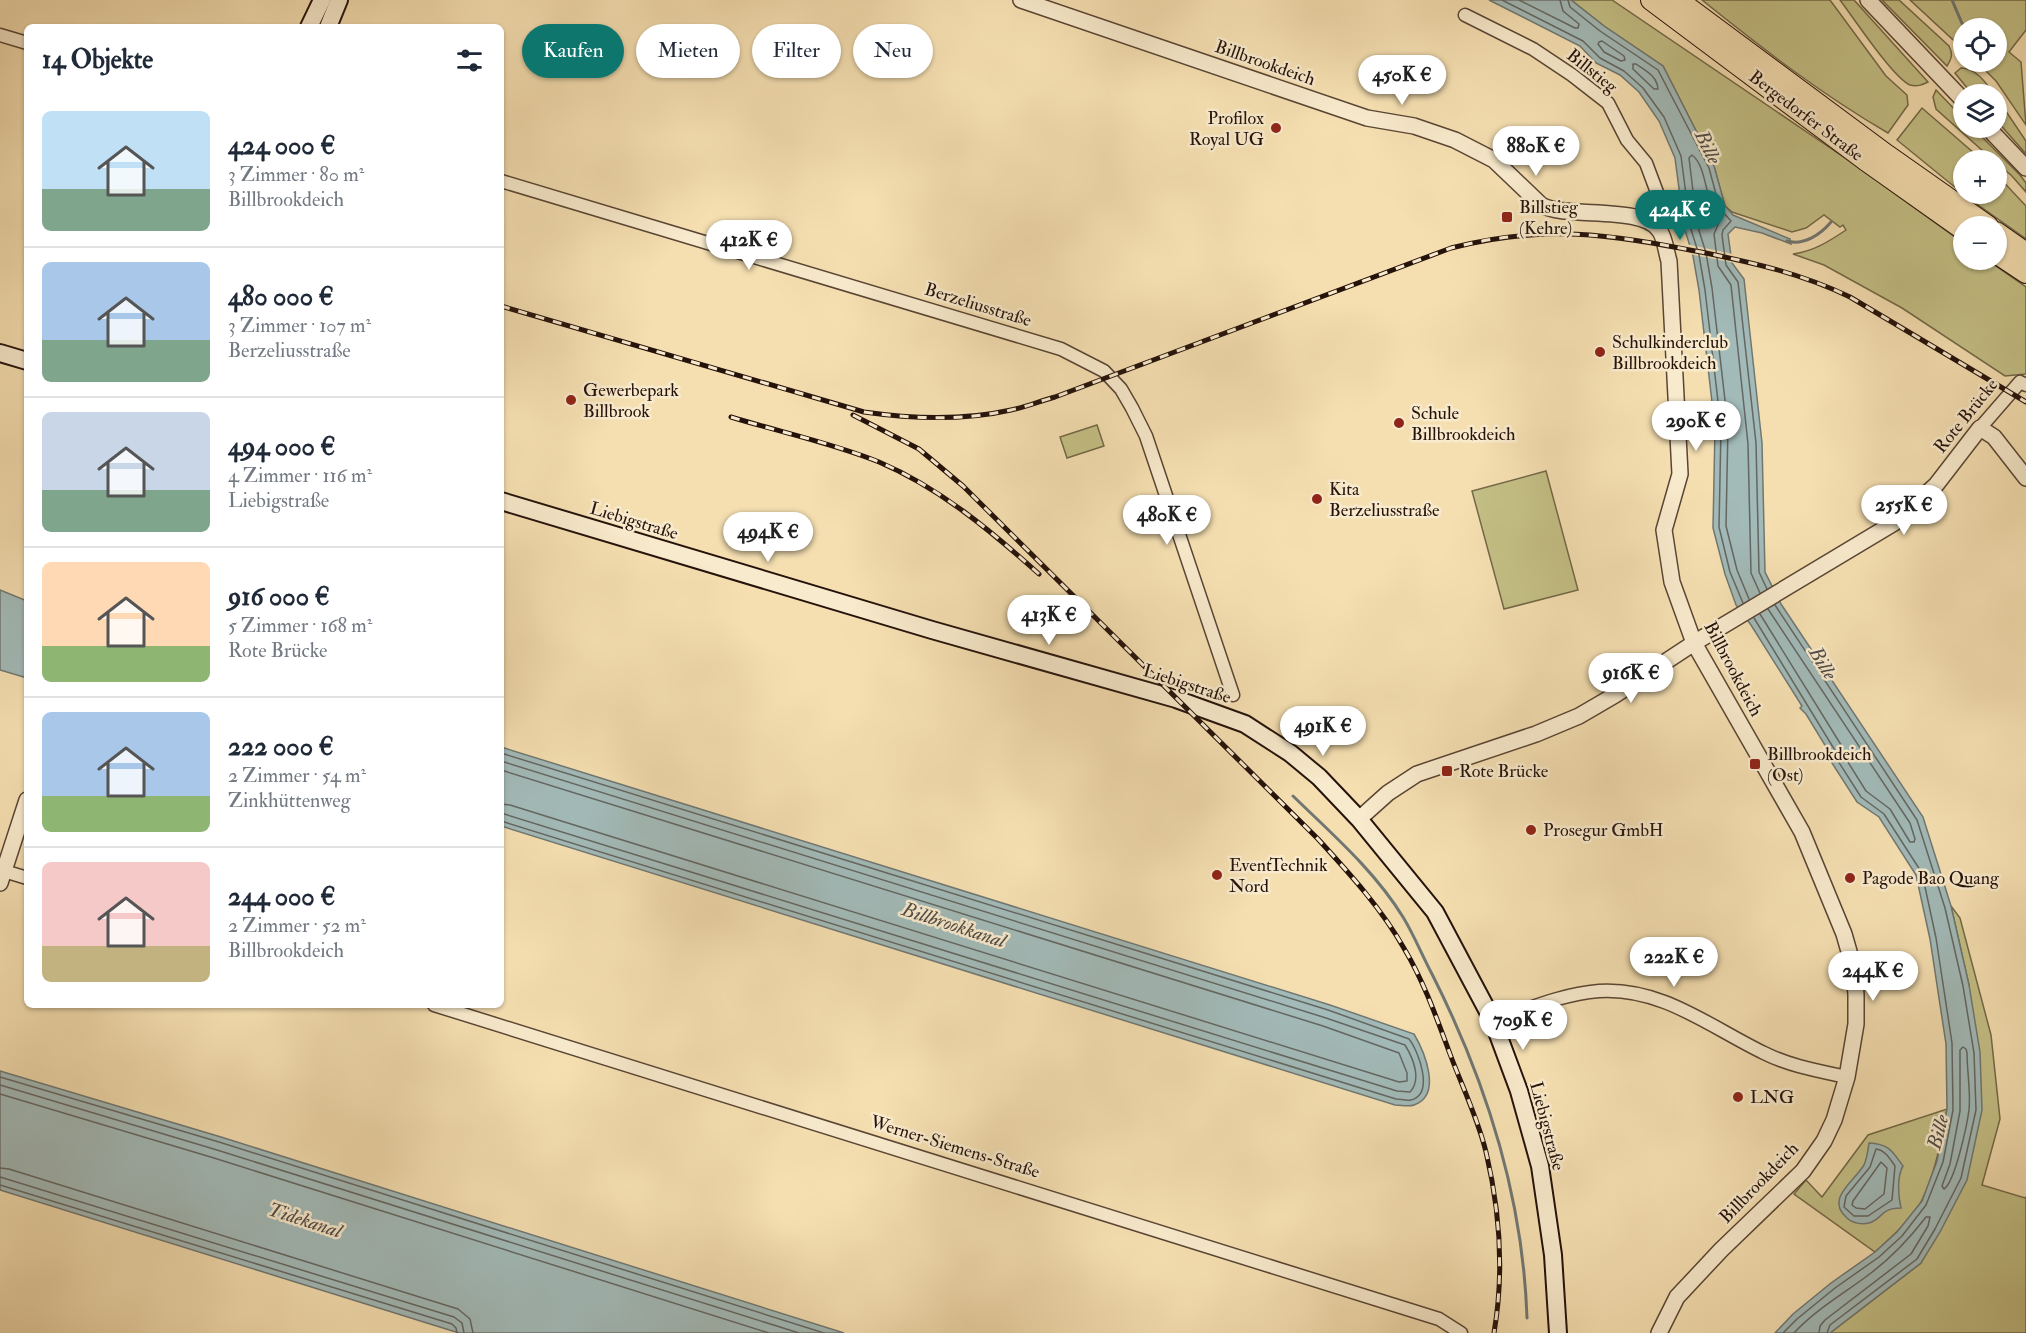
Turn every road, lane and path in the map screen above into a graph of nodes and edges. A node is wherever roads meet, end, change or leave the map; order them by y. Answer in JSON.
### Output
{"nodes":[{"id":1,"x":322,"y":0,"type":"edge"},
{"id":2,"x":339,"y":0,"type":"edge"},
{"id":3,"x":1021,"y":0,"type":"edge"},
{"id":4,"x":1651,"y":0,"type":"edge"},
{"id":5,"x":1678,"y":0,"type":"edge"},
{"id":6,"x":1868,"y":0,"type":"edge"},
{"id":7,"x":1466,"y":15,"type":"dead end"},
{"id":8,"x":310,"y":24,"type":"edge"},
{"id":9,"x":329,"y":24,"type":"edge"},
{"id":10,"x":0,"y":35,"type":"edge"},
{"id":11,"x":24,"y":42,"type":"edge"},
{"id":12,"x":1953,"y":90,"type":"edge"},
{"id":13,"x":1998,"y":138,"type":"edge"},
{"id":14,"x":2026,"y":168,"type":"edge"},
{"id":15,"x":504,"y":182,"type":"edge"},
{"id":16,"x":1974,"y":216,"type":"edge"},
{"id":17,"x":1953,"y":222,"type":"edge"},
{"id":18,"x":1659,"y":230,"type":"junction"},
{"id":19,"x":2007,"y":240,"type":"edge"},
{"id":20,"x":2026,"y":253,"type":"edge"},
{"id":21,"x":2007,"y":260,"type":"edge"},
{"id":22,"x":2026,"y":273,"type":"edge"},
{"id":23,"x":0,"y":353,"type":"edge"},
{"id":24,"x":24,"y":360,"type":"edge"},
{"id":25,"x":2023,"y":384,"type":"edge"},
{"id":26,"x":1980,"y":428,"type":"junction"},
{"id":27,"x":2026,"y":478,"type":"edge"},
{"id":28,"x":504,"y":502,"type":"edge"},
{"id":29,"x":1694,"y":643,"type":"junction"},
{"id":30,"x":1233,"y":695,"type":"dead end"},
{"id":31,"x":24,"y":809,"type":"edge"},
{"id":32,"x":1359,"y":819,"type":"junction"},
{"id":33,"x":1,"y":874,"type":"edge"},
{"id":34,"x":24,"y":878,"type":"edge"},
{"id":35,"x":444,"y":1008,"type":"edge"},
{"id":36,"x":1493,"y":1021,"type":"junction"},
{"id":37,"x":1847,"y":1077,"type":"junction"},
{"id":38,"x":1461,"y":1333,"type":"edge"},
{"id":39,"x":1558,"y":1333,"type":"edge"},
{"id":40,"x":1659,"y":1333,"type":"edge"}],
"edges":[{"from":1,"to":8,"type":"main road"},
{"from":2,"to":9,"type":"main road"},
{"from":3,"to":18,"type":"street","name":"Billbrookdeich"},
{"from":4,"to":17,"type":"highway","name":"Bergedorfer Straße"},
{"from":5,"to":16,"type":"highway","name":"Bergedorfer Straße"},
{"from":6,"to":12,"type":"street"},
{"from":7,"to":18,"type":"street","name":"Billstieg"},
{"from":10,"to":11,"type":"street"},
{"from":13,"to":14,"type":"street"},
{"from":15,"to":30,"type":"street","name":"Berzeliusstraße"},
{"from":18,"to":29,"type":"street","name":"Billbrookdeich"},
{"from":19,"to":20,"type":"highway"},
{"from":21,"to":22,"type":"highway"},
{"from":23,"to":24,"type":"main road"},
{"from":25,"to":26,"type":"street","name":"Rote Brücke"},
{"from":26,"to":27,"type":"street"},
{"from":26,"to":29,"type":"street","name":"Rote Brücke"},
{"from":28,"to":32,"type":"main road","name":"Liebigstraße"},
{"from":29,"to":32,"type":"street","name":"Rote Brücke"},
{"from":29,"to":37,"type":"street","name":"Billbrookdeich"},
{"from":31,"to":33,"type":"street"},
{"from":32,"to":36,"type":"main road","name":"Liebigstraße"},
{"from":33,"to":34,"type":"street"},
{"from":35,"to":38,"type":"street","name":"Werner-Siemens-Straße"},
{"from":36,"to":37,"type":"street"},
{"from":36,"to":39,"type":"main road","name":"Liebigstraße"},
{"from":37,"to":40,"type":"street","name":"Billbrookdeich"}]}
